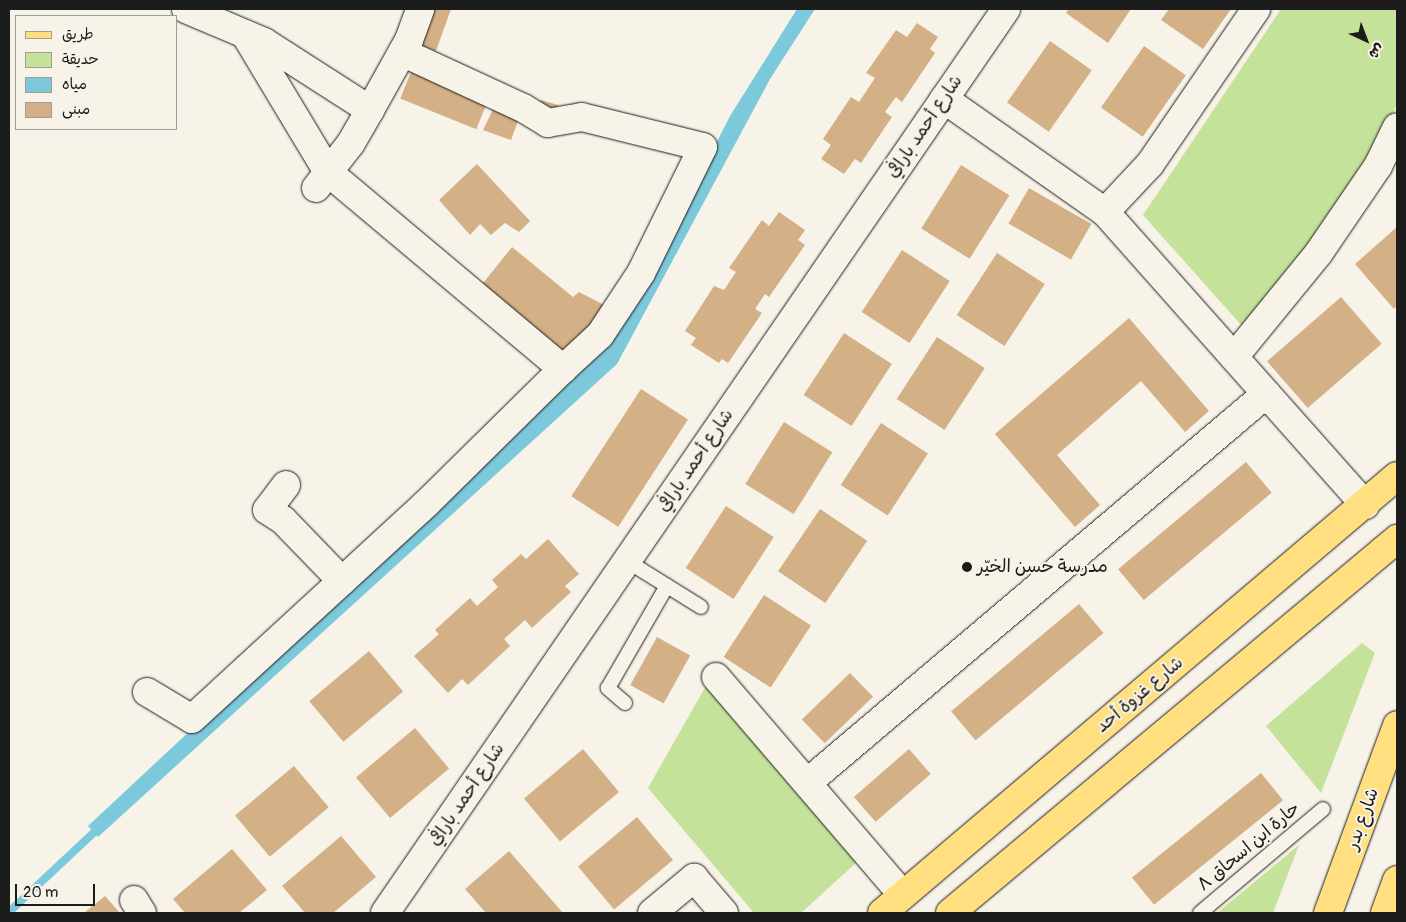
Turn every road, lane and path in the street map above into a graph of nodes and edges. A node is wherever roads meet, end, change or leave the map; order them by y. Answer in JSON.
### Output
{"nodes":[{"id":1,"x":186,"y":9,"type":"edge"},
{"id":2,"x":420,"y":9,"type":"edge"},
{"id":3,"x":1006,"y":9,"type":"edge"},
{"id":4,"x":1256,"y":9,"type":"edge"},
{"id":5,"x":245,"y":34,"type":"junction"},
{"id":6,"x":402,"y":52,"type":"junction"},
{"id":7,"x":944,"y":99,"type":"junction"},
{"id":8,"x":370,"y":110,"type":"junction"},
{"id":9,"x":1397,"y":127,"type":"edge"},
{"id":10,"x":322,"y":180,"type":"junction"},
{"id":11,"x":1105,"y":212,"type":"junction"},
{"id":12,"x":1234,"y":357,"type":"junction"},
{"id":13,"x":563,"y":369,"type":"junction"},
{"id":14,"x":1266,"y":394,"type":"junction"},
{"id":15,"x":1397,"y":476,"type":"edge"},
{"id":16,"x":286,"y":485,"type":"dead end"},
{"id":17,"x":1365,"y":505,"type":"junction"},
{"id":18,"x":1397,"y":539,"type":"edge"},
{"id":19,"x":627,"y":561,"type":"junction"},
{"id":20,"x":1397,"y":566,"type":"edge"},
{"id":21,"x":1356,"y":571,"type":"junction"},
{"id":22,"x":342,"y":581,"type":"junction"},
{"id":23,"x":667,"y":586,"type":"junction"},
{"id":24,"x":701,"y":607,"type":"dead end"},
{"id":25,"x":716,"y":677,"type":"dead end"},
{"id":26,"x":147,"y":692,"type":"dead end"},
{"id":27,"x":626,"y":703,"type":"dead end"},
{"id":28,"x":1397,"y":725,"type":"edge"},
{"id":29,"x":808,"y":783,"type":"junction"},
{"id":30,"x":1323,"y":810,"type":"dead end"},
{"id":31,"x":1397,"y":880,"type":"edge"},
{"id":32,"x":903,"y":895,"type":"junction"},
{"id":33,"x":386,"y":913,"type":"edge"},
{"id":34,"x":652,"y":913,"type":"edge"},
{"id":35,"x":724,"y":913,"type":"edge"},
{"id":36,"x":882,"y":913,"type":"edge"},
{"id":37,"x":950,"y":913,"type":"edge"},
{"id":38,"x":1200,"y":913,"type":"edge"},
{"id":39,"x":1328,"y":913,"type":"edge"},
{"id":40,"x":1385,"y":913,"type":"edge"}],
"edges":[{"from":1,"to":5,"type":"street"},
{"from":2,"to":6,"type":"street"},
{"from":3,"to":7,"type":"street","name":"شارع أحمد بارافي"},
{"from":4,"to":11,"type":"street"},
{"from":5,"to":8,"type":"street"},
{"from":5,"to":10,"type":"street"},
{"from":6,"to":8,"type":"street"},
{"from":6,"to":13,"type":"street"},
{"from":7,"to":11,"type":"street"},
{"from":7,"to":19,"type":"street","name":"شارع أحمد بارافي"},
{"from":8,"to":10,"type":"street"},
{"from":9,"to":12,"type":"street"},
{"from":10,"to":13,"type":"street"},
{"from":11,"to":12,"type":"street"},
{"from":12,"to":14,"type":"street"},
{"from":13,"to":22,"type":"street"},
{"from":14,"to":17,"type":"street"},
{"from":14,"to":29,"type":"street"},
{"from":15,"to":17,"type":"main road","name":"شارع غزوة أحد"},
{"from":16,"to":22,"type":"street"},
{"from":17,"to":32,"type":"main road","name":"شارع غزوة أحد"},
{"from":18,"to":21,"type":"main road"},
{"from":19,"to":23,"type":"lane"},
{"from":19,"to":33,"type":"street","name":"شارع أحمد بارافي"},
{"from":20,"to":21,"type":"main road"},
{"from":21,"to":37,"type":"main road"},
{"from":22,"to":26,"type":"street"},
{"from":23,"to":24,"type":"lane"},
{"from":23,"to":27,"type":"lane"},
{"from":25,"to":29,"type":"street"},
{"from":28,"to":39,"type":"main road","name":"شارع بدر"},
{"from":29,"to":32,"type":"street"},
{"from":30,"to":38,"type":"lane","name":"حارة ابن اسحاق ٨"},
{"from":31,"to":40,"type":"main road"},
{"from":32,"to":36,"type":"main road","name":"شارع غزوة أحد"},
{"from":34,"to":35,"type":"street"}]}
